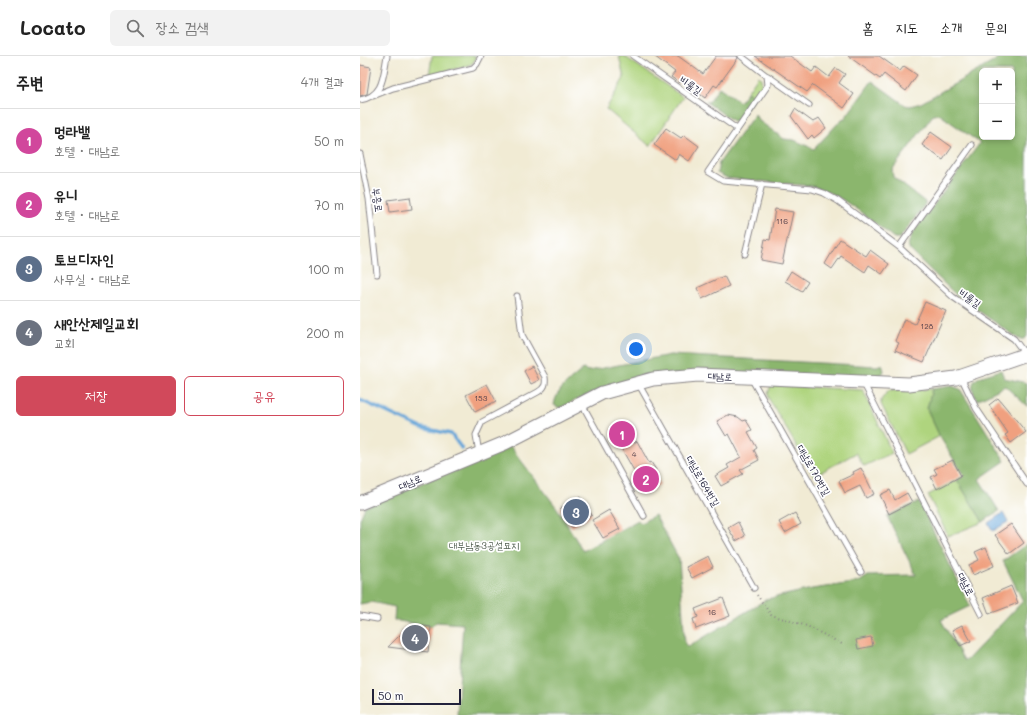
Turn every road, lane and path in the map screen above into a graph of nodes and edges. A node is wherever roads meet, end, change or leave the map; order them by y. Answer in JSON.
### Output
{"nodes":[{"id":1,"x":387,"y":56,"type":"edge"},
{"id":2,"x":481,"y":56,"type":"edge"},
{"id":3,"x":633,"y":56,"type":"edge"},
{"id":4,"x":741,"y":56,"type":"edge"},
{"id":5,"x":767,"y":76,"type":"junction"},
{"id":6,"x":373,"y":96,"type":"junction"},
{"id":7,"x":360,"y":100,"type":"edge"},
{"id":8,"x":808,"y":105,"type":"dead end"},
{"id":9,"x":738,"y":129,"type":"junction"},
{"id":10,"x":972,"y":145,"type":"dead end"},
{"id":11,"x":360,"y":154,"type":"edge"},
{"id":12,"x":762,"y":184,"type":"junction"},
{"id":13,"x":899,"y":247,"type":"junction"},
{"id":14,"x":745,"y":254,"type":"dead end"},
{"id":15,"x":377,"y":274,"type":"dead end"},
{"id":16,"x":516,"y":296,"type":"dead end"},
{"id":17,"x":1026,"y":351,"type":"edge"},
{"id":18,"x":960,"y":376,"type":"junction"},
{"id":19,"x":751,"y":378,"type":"junction"},
{"id":20,"x":637,"y":382,"type":"junction"},
{"id":21,"x":864,"y":383,"type":"junction"},
{"id":22,"x":582,"y":403,"type":"junction"},
{"id":23,"x":479,"y":453,"type":"junction"},
{"id":24,"x":1027,"y":484,"type":"edge"},
{"id":25,"x":361,"y":504,"type":"edge"},
{"id":26,"x":644,"y":516,"type":"dead end"},
{"id":27,"x":861,"y":572,"type":"dead end"},
{"id":28,"x":754,"y":588,"type":"joint"},
{"id":29,"x":981,"y":614,"type":"dead end"},
{"id":30,"x":360,"y":616,"type":"edge"},
{"id":31,"x":376,"y":619,"type":"dead end"},
{"id":32,"x":844,"y":645,"type":"dead end"}],
"edges":[{"from":1,"to":6,"type":"lane"},
{"from":2,"to":6,"type":"lane"},
{"from":3,"to":9,"type":"lane","name":"비룰길"},
{"from":4,"to":5,"type":"lane"},
{"from":5,"to":8,"type":"lane"},
{"from":5,"to":9,"type":"lane","name":"비룰길"},
{"from":6,"to":7,"type":"lane"},
{"from":9,"to":12,"type":"lane","name":"비룰길"},
{"from":10,"to":13,"type":"lane"},
{"from":11,"to":15,"type":"lane","name":"부흥로"},
{"from":12,"to":13,"type":"lane","name":"비룰길"},
{"from":12,"to":14,"type":"lane"},
{"from":13,"to":17,"type":"lane","name":"비룰길"},
{"from":16,"to":23,"type":"lane"},
{"from":17,"to":18,"type":"street","name":"대남로"},
{"from":18,"to":21,"type":"street","name":"대남로"},
{"from":18,"to":24,"type":"lane"},
{"from":19,"to":20,"type":"street","name":"대남로"},
{"from":19,"to":21,"type":"street","name":"대남로"},
{"from":19,"to":27,"type":"lane","name":"대남로170번길"},
{"from":20,"to":22,"type":"street","name":"대남로"},
{"from":20,"to":28,"type":"lane","name":"대남로164번길"},
{"from":21,"to":29,"type":"lane","name":"대남로"},
{"from":22,"to":23,"type":"street","name":"대남로"},
{"from":22,"to":26,"type":"lane"},
{"from":23,"to":25,"type":"street","name":"대남로"},
{"from":28,"to":32,"type":"path"},
{"from":30,"to":31,"type":"lane"}]}
